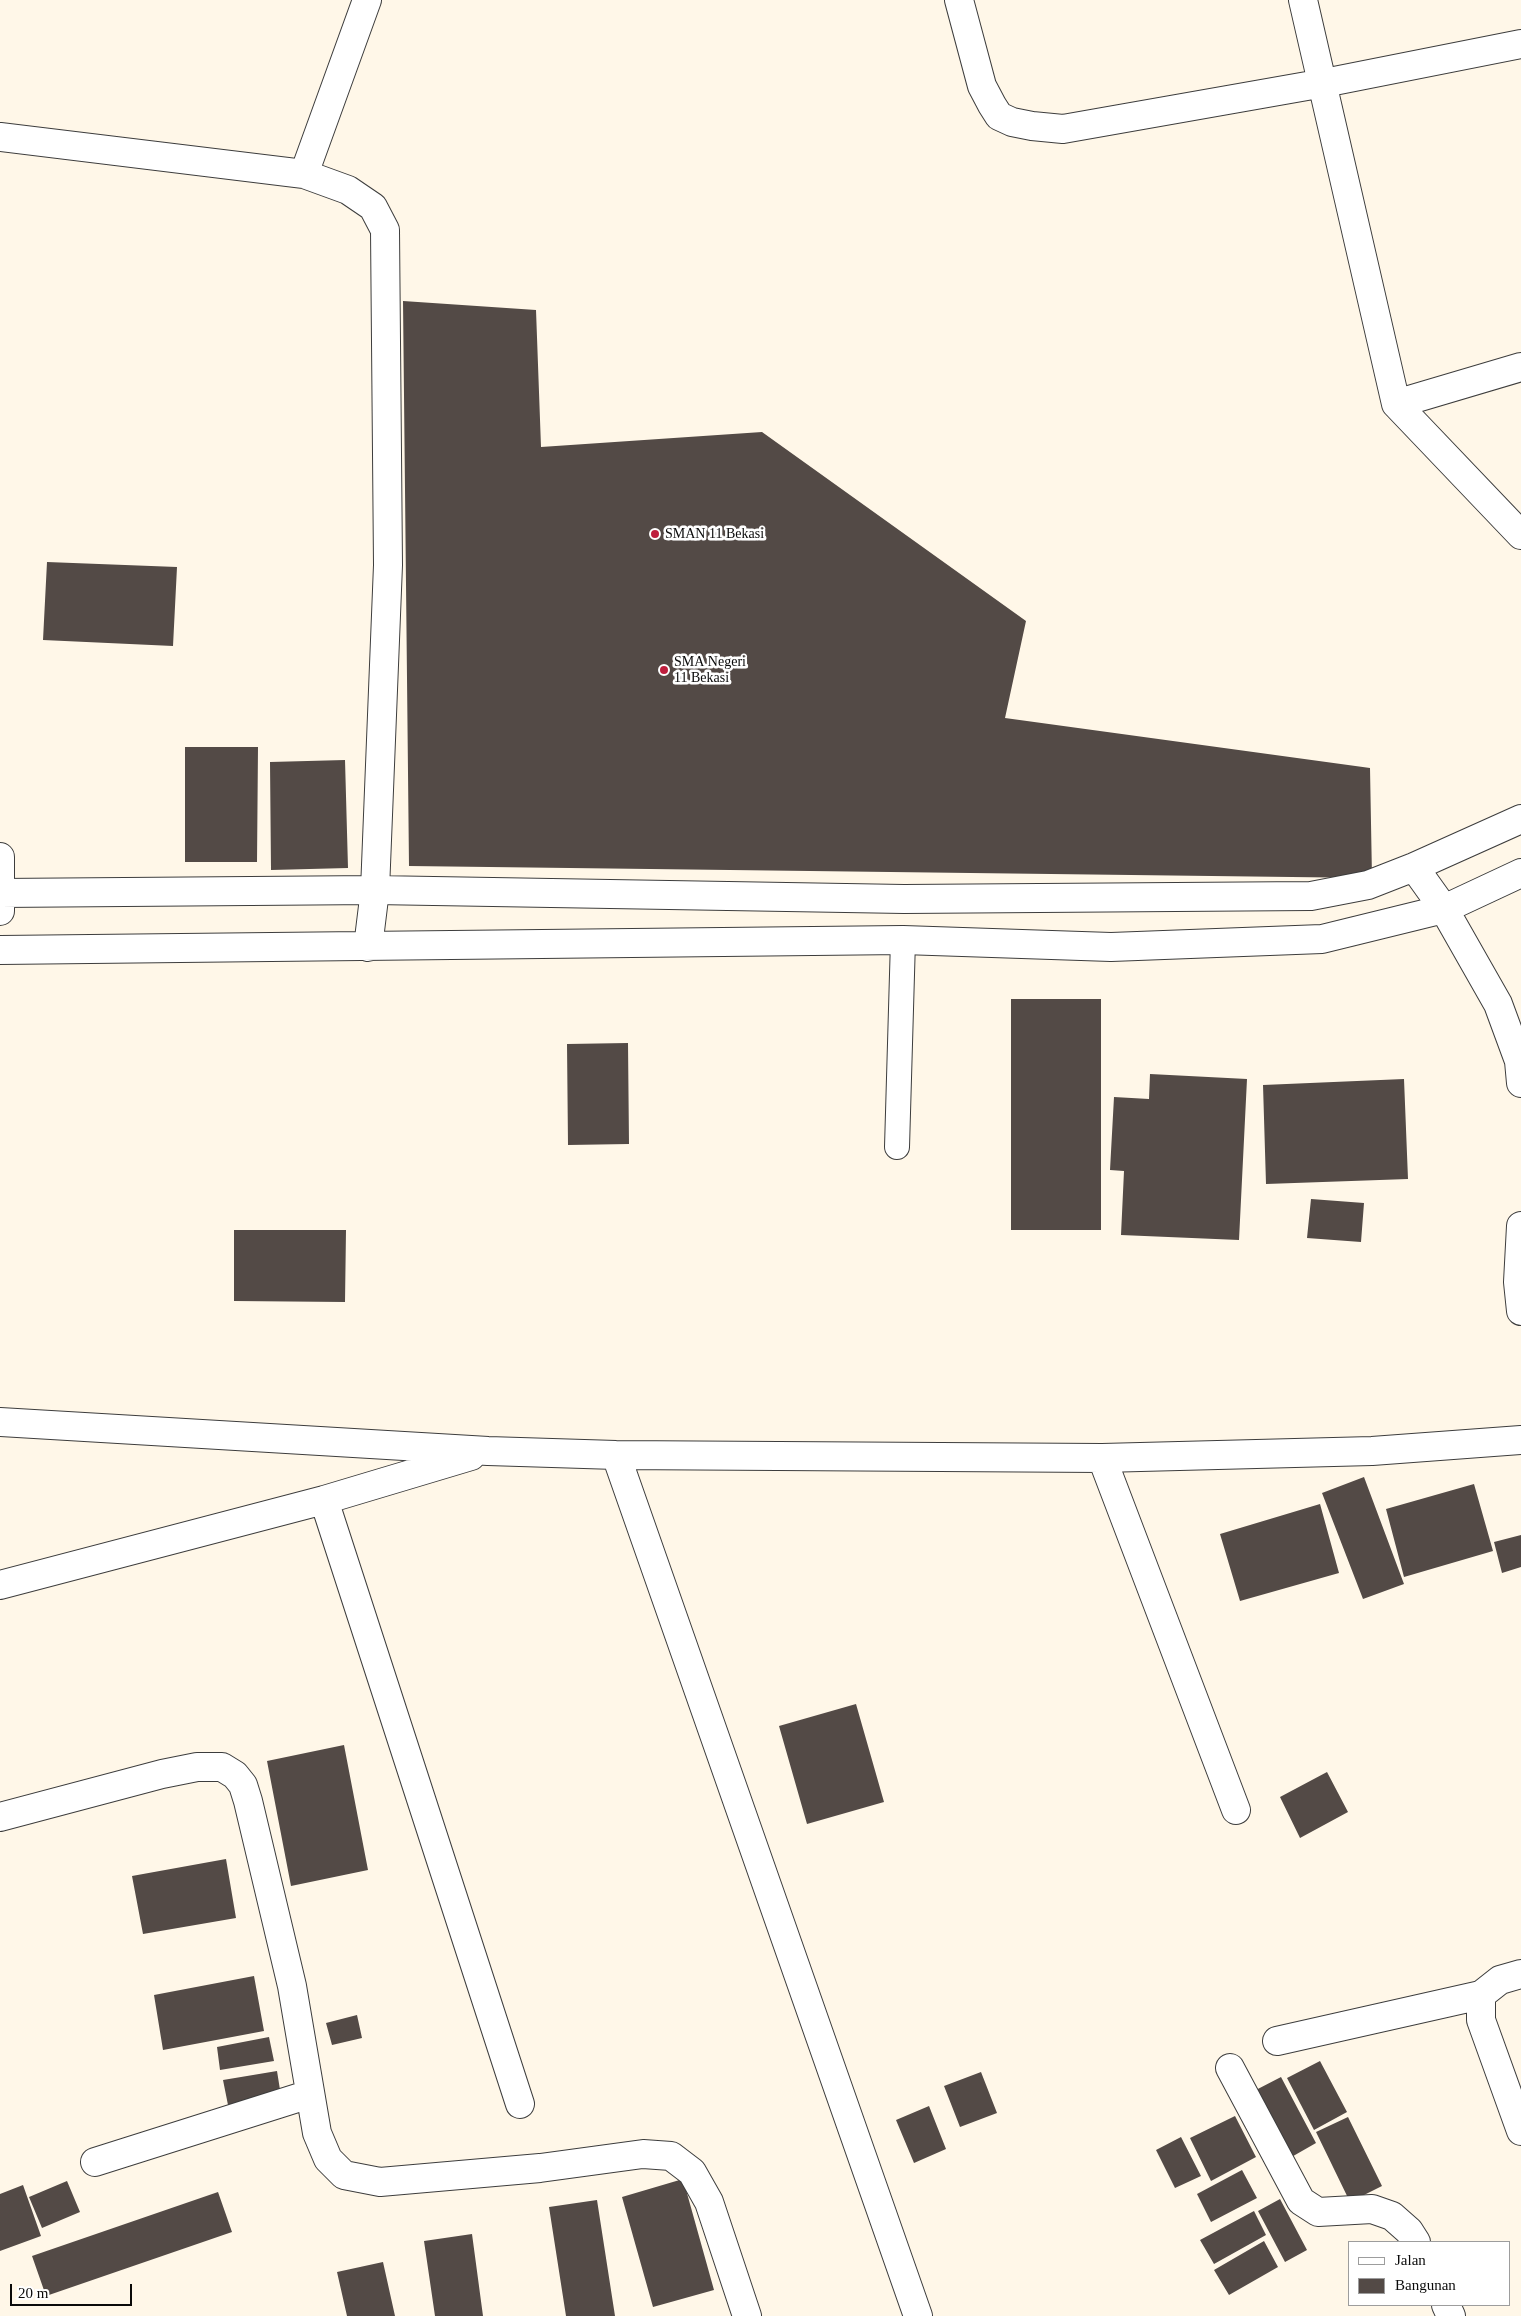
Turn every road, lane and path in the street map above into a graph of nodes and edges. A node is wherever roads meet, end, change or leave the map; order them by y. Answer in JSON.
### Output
{"nodes":[{"id":1,"x":367,"y":0,"type":"edge"},
{"id":2,"x":959,"y":0,"type":"edge"},
{"id":3,"x":1303,"y":0,"type":"edge"},
{"id":4,"x":1521,"y":44,"type":"edge"},
{"id":5,"x":1324,"y":83,"type":"junction"},
{"id":6,"x":0,"y":137,"type":"edge"},
{"id":7,"x":304,"y":174,"type":"junction"},
{"id":8,"x":1521,"y":367,"type":"edge"},
{"id":9,"x":1396,"y":404,"type":"junction"},
{"id":10,"x":1521,"y":535,"type":"edge"},
{"id":11,"x":1521,"y":819,"type":"edge"},
{"id":12,"x":0,"y":857,"type":"edge"},
{"id":13,"x":1414,"y":867,"type":"junction"},
{"id":14,"x":1521,"y":873,"type":"edge"},
{"id":15,"x":375,"y":890,"type":"junction"},
{"id":16,"x":0,"y":893,"type":"edge"},
{"id":17,"x":904,"y":900,"type":"junction"},
{"id":18,"x":1444,"y":909,"type":"junction"},
{"id":19,"x":0,"y":912,"type":"edge"},
{"id":20,"x":903,"y":940,"type":"junction"},
{"id":21,"x":368,"y":947,"type":"junction"},
{"id":22,"x":0,"y":950,"type":"edge"},
{"id":23,"x":1521,"y":1083,"type":"edge"},
{"id":24,"x":897,"y":1147,"type":"dead end"},
{"id":25,"x":1521,"y":1226,"type":"edge"},
{"id":26,"x":1521,"y":1311,"type":"edge"},
{"id":27,"x":0,"y":1422,"type":"edge"},
{"id":28,"x":1521,"y":1440,"type":"edge"},
{"id":29,"x":488,"y":1451,"type":"junction"},
{"id":30,"x":616,"y":1455,"type":"junction"},
{"id":31,"x":1102,"y":1458,"type":"junction"},
{"id":32,"x":324,"y":1500,"type":"junction"},
{"id":33,"x":0,"y":1585,"type":"edge"},
{"id":34,"x":1236,"y":1810,"type":"dead end"},
{"id":35,"x":0,"y":1817,"type":"edge"},
{"id":36,"x":1521,"y":1974,"type":"edge"},
{"id":37,"x":1481,"y":1995,"type":"junction"},
{"id":38,"x":1277,"y":2041,"type":"dead end"},
{"id":39,"x":1230,"y":2068,"type":"dead end"},
{"id":40,"x":310,"y":2094,"type":"junction"},
{"id":41,"x":520,"y":2104,"type":"dead end"},
{"id":42,"x":1521,"y":2131,"type":"edge"},
{"id":43,"x":95,"y":2162,"type":"dead end"},
{"id":44,"x":1415,"y":2241,"type":"edge"},
{"id":45,"x":747,"y":2316,"type":"edge"},
{"id":46,"x":918,"y":2316,"type":"edge"}],
"edges":[{"from":1,"to":7,"type":"street"},
{"from":2,"to":5,"type":"street"},
{"from":3,"to":5,"type":"street"},
{"from":4,"to":5,"type":"street"},
{"from":5,"to":9,"type":"street"},
{"from":6,"to":7,"type":"street"},
{"from":7,"to":15,"type":"street"},
{"from":8,"to":9,"type":"street"},
{"from":9,"to":10,"type":"street"},
{"from":11,"to":13,"type":"street"},
{"from":12,"to":16,"type":"street"},
{"from":13,"to":17,"type":"street"},
{"from":13,"to":18,"type":"street"},
{"from":14,"to":18,"type":"street"},
{"from":15,"to":16,"type":"street"},
{"from":15,"to":17,"type":"street"},
{"from":15,"to":21,"type":"street"},
{"from":16,"to":19,"type":"street"},
{"from":17,"to":20,"type":"street"},
{"from":18,"to":20,"type":"street"},
{"from":18,"to":23,"type":"street"},
{"from":20,"to":21,"type":"street"},
{"from":20,"to":24,"type":"lane"},
{"from":21,"to":22,"type":"street"},
{"from":25,"to":26,"type":"street"},
{"from":27,"to":29,"type":"street"},
{"from":28,"to":31,"type":"street"},
{"from":29,"to":30,"type":"street"},
{"from":29,"to":32,"type":"street"},
{"from":30,"to":31,"type":"street"},
{"from":30,"to":46,"type":"street"},
{"from":31,"to":34,"type":"street"},
{"from":32,"to":33,"type":"street"},
{"from":32,"to":41,"type":"street"},
{"from":35,"to":40,"type":"street"},
{"from":36,"to":37,"type":"street"},
{"from":37,"to":38,"type":"street"},
{"from":37,"to":42,"type":"street"},
{"from":39,"to":44,"type":"street"},
{"from":40,"to":43,"type":"street"},
{"from":40,"to":45,"type":"street"}]}
